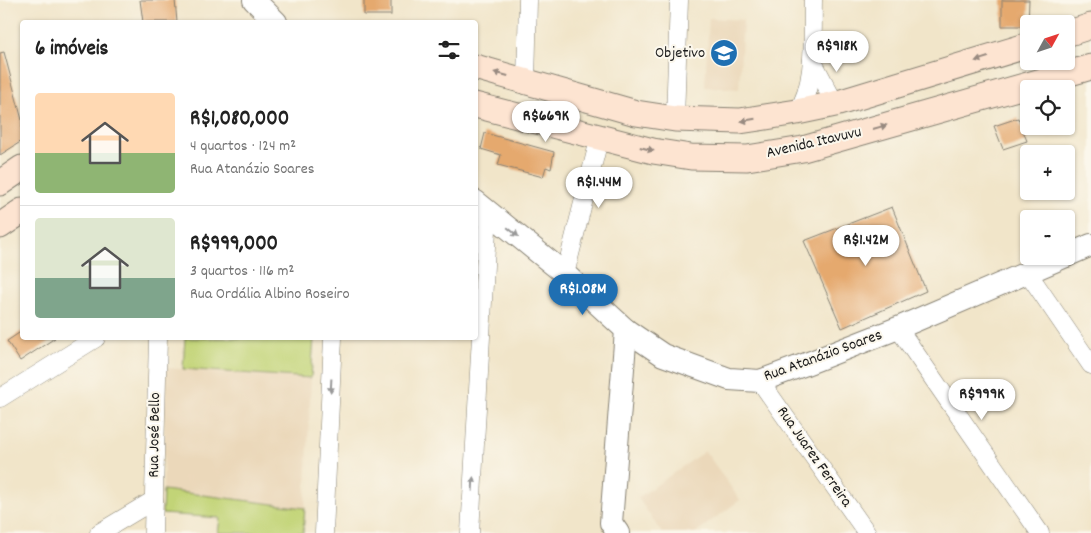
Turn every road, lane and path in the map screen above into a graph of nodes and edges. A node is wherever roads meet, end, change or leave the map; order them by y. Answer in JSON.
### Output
{"nodes":[{"id":1,"x":254,"y":0,"type":"edge"},
{"id":2,"x":528,"y":0,"type":"edge"},
{"id":3,"x":679,"y":0,"type":"edge"},
{"id":4,"x":813,"y":0,"type":"edge"},
{"id":5,"x":274,"y":20,"type":"edge"},
{"id":6,"x":1091,"y":26,"type":"edge"},
{"id":7,"x":1075,"y":31,"type":"edge"},
{"id":8,"x":1020,"y":48,"type":"edge"},
{"id":9,"x":812,"y":60,"type":"junction"},
{"id":10,"x":1091,"y":67,"type":"edge"},
{"id":11,"x":478,"y":68,"type":"edge"},
{"id":12,"x":526,"y":82,"type":"junction"},
{"id":13,"x":588,"y":99,"type":"junction"},
{"id":14,"x":834,"y":104,"type":"junction"},
{"id":15,"x":478,"y":105,"type":"edge"},
{"id":16,"x":796,"y":112,"type":"junction"},
{"id":17,"x":675,"y":119,"type":"junction"},
{"id":18,"x":600,"y":136,"type":"junction"},
{"id":19,"x":20,"y":169,"type":"edge"},
{"id":20,"x":0,"y":183,"type":"edge"},
{"id":21,"x":482,"y":207,"type":"edge"},
{"id":22,"x":20,"y":212,"type":"edge"},
{"id":23,"x":0,"y":226,"type":"edge"},
{"id":24,"x":1091,"y":245,"type":"edge"},
{"id":25,"x":1075,"y":252,"type":"edge"},
{"id":26,"x":1046,"y":265,"type":"edge"},
{"id":27,"x":1028,"y":273,"type":"junction"},
{"id":28,"x":565,"y":274,"type":"junction"},
{"id":29,"x":478,"y":316,"type":"edge"},
{"id":30,"x":898,"y":328,"type":"junction"},
{"id":31,"x":626,"y":330,"type":"junction"},
{"id":32,"x":93,"y":340,"type":"edge"},
{"id":33,"x":158,"y":340,"type":"edge"},
{"id":34,"x":333,"y":340,"type":"edge"},
{"id":35,"x":477,"y":340,"type":"edge"},
{"id":36,"x":1091,"y":365,"type":"edge"},
{"id":37,"x":760,"y":380,"type":"junction"},
{"id":38,"x":0,"y":398,"type":"edge"},
{"id":39,"x":154,"y":500,"type":"junction"},
{"id":40,"x":613,"y":530,"type":"edge"},
{"id":41,"x":100,"y":533,"type":"edge"},
{"id":42,"x":126,"y":533,"type":"edge"},
{"id":43,"x":153,"y":533,"type":"edge"},
{"id":44,"x":324,"y":533,"type":"edge"},
{"id":45,"x":470,"y":533,"type":"edge"},
{"id":46,"x":866,"y":533,"type":"edge"},
{"id":47,"x":1040,"y":533,"type":"edge"}],
"edges":[{"from":1,"to":5,"type":"street"},
{"from":2,"to":12,"type":"street"},
{"from":3,"to":17,"type":"street"},
{"from":4,"to":9,"type":"street"},
{"from":6,"to":7,"type":"main road"},
{"from":8,"to":14,"type":"main road","name":"Avenida Itavuvu","one_way":true},
{"from":9,"to":14,"type":"street"},
{"from":9,"to":16,"type":"street"},
{"from":18,"to":10,"type":"main road","name":"Avenida Itavuvu","one_way":true},
{"from":12,"to":11,"type":"main road","name":"Avenida Itavuvu","one_way":true},
{"from":12,"to":13,"type":"main road","name":"Avenida Itavuvu"},
{"from":13,"to":17,"type":"main road","name":"Avenida Itavuvu"},
{"from":13,"to":18,"type":"main road"},
{"from":14,"to":16,"type":"main road","name":"Avenida Itavuvu"},
{"from":15,"to":18,"type":"main road","name":"Avenida Itavuvu"},
{"from":16,"to":17,"type":"main road","name":"Avenida Itavuvu","one_way":true},
{"from":18,"to":28,"type":"street"},
{"from":19,"to":20,"type":"main road"},
{"from":21,"to":28,"type":"street","name":"Rua Atanázio Soares","one_way":true},
{"from":29,"to":21,"type":"street","one_way":true},
{"from":22,"to":23,"type":"main road"},
{"from":24,"to":25,"type":"street","name":"Rua Atanázio Soares"},
{"from":26,"to":27,"type":"street","name":"Rua Atanázio Soares"},
{"from":27,"to":30,"type":"street","name":"Rua Atanázio Soares"},
{"from":27,"to":36,"type":"street"},
{"from":28,"to":31,"type":"street","name":"Rua Atanázio Soares"},
{"from":30,"to":37,"type":"street","name":"Rua Atanázio Soares"},
{"from":30,"to":47,"type":"street"},
{"from":31,"to":37,"type":"street","name":"Rua Atanázio Soares"},
{"from":31,"to":40,"type":"street"},
{"from":32,"to":38,"type":"street"},
{"from":33,"to":39,"type":"street","name":"Rua José Bello"},
{"from":34,"to":44,"type":"street","one_way":true},
{"from":45,"to":35,"type":"street","one_way":true},
{"from":37,"to":46,"type":"street","name":"Rua Juarez Ferreira"},
{"from":39,"to":41,"type":"street"},
{"from":39,"to":43,"type":"street","name":"Rua José Bello"},
{"from":41,"to":42,"type":"street"}]}
